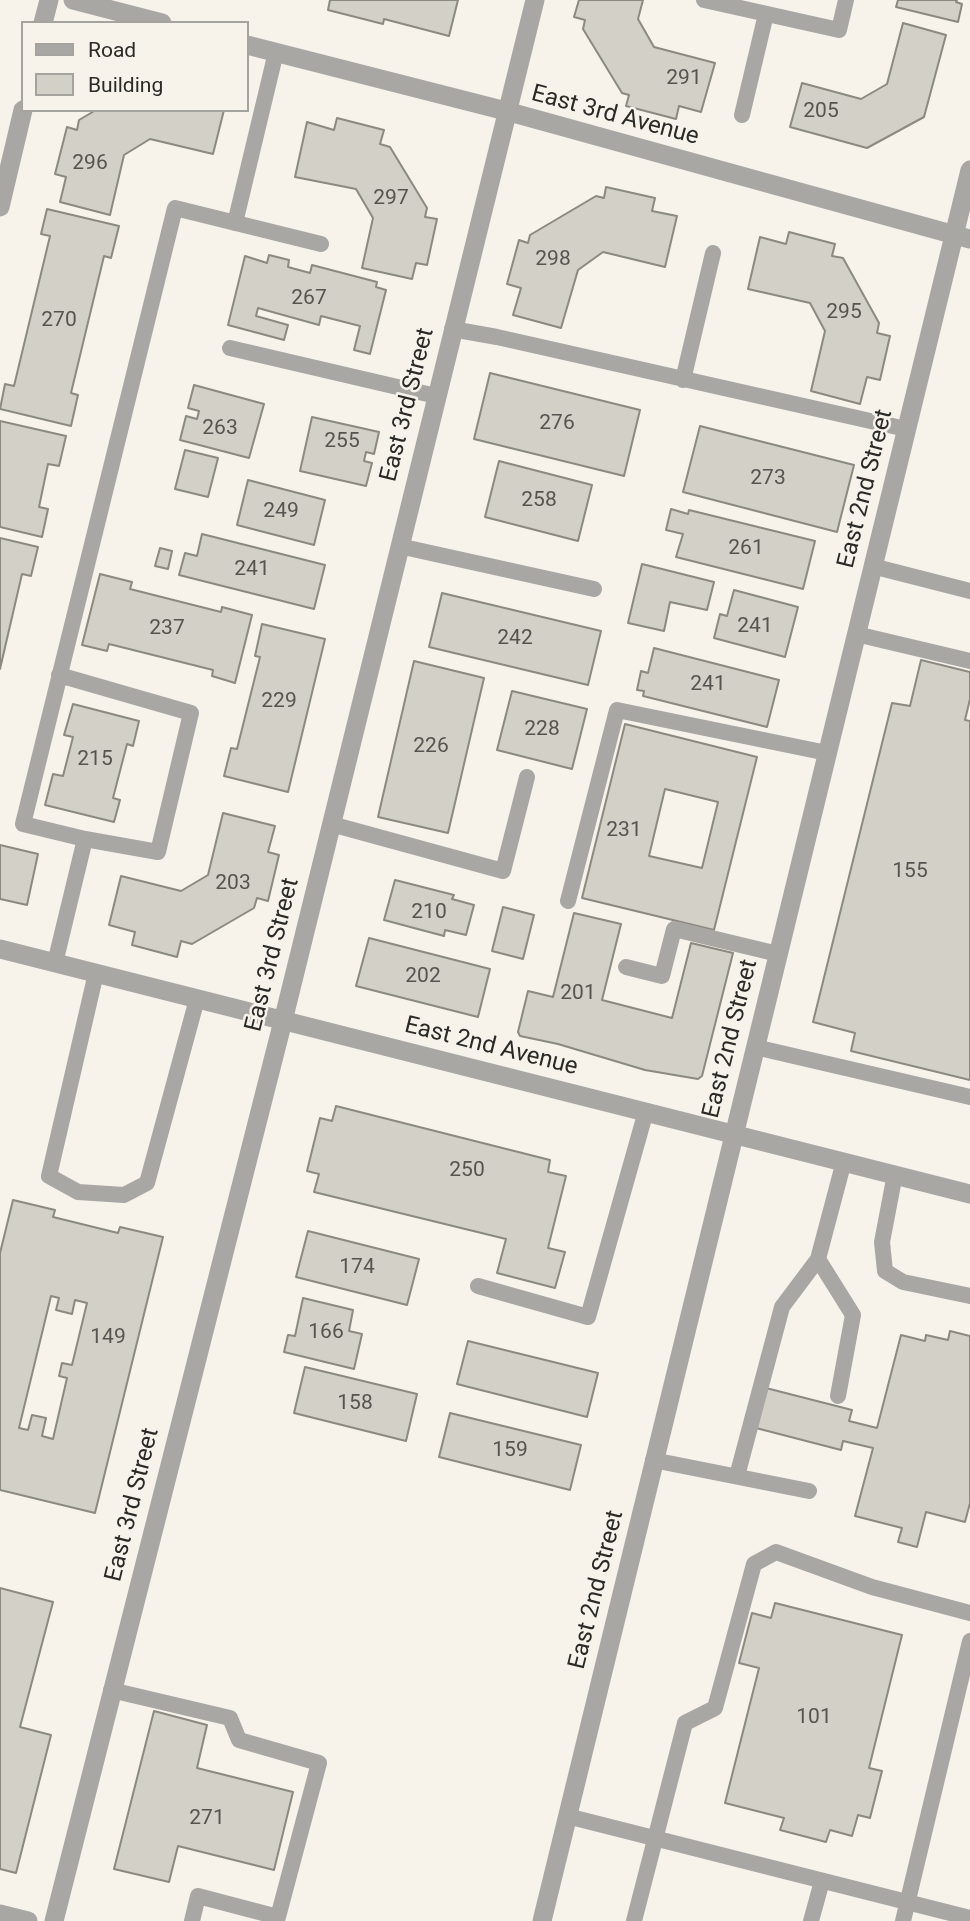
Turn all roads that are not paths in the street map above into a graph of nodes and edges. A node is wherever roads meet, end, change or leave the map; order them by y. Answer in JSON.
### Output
{"nodes":[{"id":1,"x":49,"y":0,"type":"edge"},
{"id":2,"x":73,"y":0,"type":"edge"},
{"id":3,"x":535,"y":0,"type":"edge"},
{"id":4,"x":704,"y":0,"type":"edge"},
{"id":5,"x":846,"y":0,"type":"edge"},
{"id":6,"x":766,"y":14,"type":"junction"},
{"id":7,"x":44,"y":21,"type":"edge"},
{"id":8,"x":154,"y":21,"type":"edge"},
{"id":9,"x":248,"y":45,"type":"edge"},
{"id":10,"x":276,"y":52,"type":"junction"},
{"id":11,"x":506,"y":111,"type":"junction"},
{"id":12,"x":23,"y":112,"type":"edge"},
{"id":13,"x":742,"y":115,"type":"dead end"},
{"id":14,"x":970,"y":170,"type":"edge"},
{"id":15,"x":1,"y":203,"type":"edge"},
{"id":16,"x":235,"y":223,"type":"junction"},
{"id":17,"x":962,"y":237,"type":"edge"},
{"id":18,"x":321,"y":244,"type":"dead end"},
{"id":19,"x":713,"y":253,"type":"dead end"},
{"id":20,"x":452,"y":329,"type":"junction"},
{"id":21,"x":230,"y":348,"type":"dead end"},
{"id":22,"x":683,"y":380,"type":"junction"},
{"id":23,"x":436,"y":396,"type":"junction"},
{"id":24,"x":906,"y":429,"type":"junction"},
{"id":25,"x":399,"y":547,"type":"junction"},
{"id":26,"x":872,"y":566,"type":"junction"},
{"id":27,"x":594,"y":589,"type":"dead end"},
{"id":28,"x":970,"y":591,"type":"edge"},
{"id":29,"x":856,"y":634,"type":"junction"},
{"id":30,"x":970,"y":661,"type":"edge"},
{"id":31,"x":60,"y":675,"type":"junction"},
{"id":32,"x":827,"y":753,"type":"junction"},
{"id":33,"x":527,"y":777,"type":"dead end"},
{"id":34,"x":331,"y":824,"type":"junction"},
{"id":35,"x":85,"y":839,"type":"junction"},
{"id":36,"x":568,"y":901,"type":"dead end"},
{"id":37,"x":1,"y":953,"type":"edge"},
{"id":38,"x":778,"y":954,"type":"junction"},
{"id":39,"x":55,"y":963,"type":"junction"},
{"id":40,"x":626,"y":967,"type":"dead end"},
{"id":41,"x":96,"y":973,"type":"junction"},
{"id":42,"x":197,"y":999,"type":"junction"},
{"id":43,"x":283,"y":1021,"type":"junction"},
{"id":44,"x":755,"y":1047,"type":"junction"},
{"id":45,"x":970,"y":1097,"type":"edge"},
{"id":46,"x":646,"y":1111,"type":"junction"},
{"id":47,"x":733,"y":1133,"type":"junction"},
{"id":48,"x":844,"y":1161,"type":"junction"},
{"id":49,"x":895,"y":1174,"type":"junction"},
{"id":50,"x":970,"y":1194,"type":"edge"},
{"id":51,"x":818,"y":1259,"type":"junction"},
{"id":52,"x":478,"y":1286,"type":"dead end"},
{"id":53,"x":970,"y":1296,"type":"edge"},
{"id":54,"x":838,"y":1396,"type":"dead end"},
{"id":55,"x":653,"y":1460,"type":"junction"},
{"id":56,"x":737,"y":1476,"type":"junction"},
{"id":57,"x":809,"y":1491,"type":"dead end"},
{"id":58,"x":970,"y":1613,"type":"edge"},
{"id":59,"x":970,"y":1641,"type":"edge"},
{"id":60,"x":111,"y":1690,"type":"junction"},
{"id":61,"x":567,"y":1816,"type":"junction"},
{"id":62,"x":656,"y":1837,"type":"junction"},
{"id":63,"x":822,"y":1881,"type":"junction"},
{"id":64,"x":908,"y":1903,"type":"junction"},
{"id":65,"x":0,"y":1914,"type":"edge"},
{"id":66,"x":970,"y":1918,"type":"edge"},
{"id":67,"x":27,"y":1921,"type":"edge"},
{"id":68,"x":54,"y":1921,"type":"edge"},
{"id":69,"x":192,"y":1921,"type":"edge"},
{"id":70,"x":542,"y":1921,"type":"edge"},
{"id":71,"x":634,"y":1921,"type":"edge"},
{"id":72,"x":811,"y":1921,"type":"edge"},
{"id":73,"x":903,"y":1921,"type":"edge"}],
"edges":[{"from":1,"to":7,"type":"street"},
{"from":2,"to":8,"type":"street"},
{"from":3,"to":11,"type":"street","name":"East 3rd Street"},
{"from":4,"to":6,"type":"lane"},
{"from":5,"to":6,"type":"lane"},
{"from":6,"to":13,"type":"lane"},
{"from":9,"to":10,"type":"street","name":"East 3rd Avenue"},
{"from":10,"to":11,"type":"street","name":"East 3rd Avenue"},
{"from":10,"to":16,"type":"lane"},
{"from":11,"to":17,"type":"street","name":"East 3rd Avenue"},
{"from":11,"to":20,"type":"street","name":"East 3rd Street"},
{"from":12,"to":15,"type":"street"},
{"from":14,"to":17,"type":"street","name":"East 2nd Street"},
{"from":16,"to":18,"type":"lane"},
{"from":16,"to":31,"type":"lane"},
{"from":17,"to":24,"type":"street","name":"East 2nd Street"},
{"from":19,"to":22,"type":"lane"},
{"from":20,"to":22,"type":"lane"},
{"from":20,"to":23,"type":"street","name":"East 3rd Street"},
{"from":21,"to":23,"type":"lane"},
{"from":22,"to":24,"type":"lane"},
{"from":23,"to":25,"type":"street","name":"East 3rd Street"},
{"from":24,"to":26,"type":"street","name":"East 2nd Street"},
{"from":25,"to":27,"type":"lane"},
{"from":25,"to":34,"type":"street","name":"East 3rd Street"},
{"from":26,"to":28,"type":"lane"},
{"from":26,"to":29,"type":"street","name":"East 2nd Street"},
{"from":29,"to":30,"type":"lane"},
{"from":29,"to":32,"type":"street","name":"East 2nd Street"},
{"from":31,"to":35,"type":"lane"},
{"from":31,"to":35,"type":"lane"},
{"from":32,"to":36,"type":"lane"},
{"from":32,"to":38,"type":"street","name":"East 2nd Street"},
{"from":33,"to":34,"type":"lane"},
{"from":34,"to":43,"type":"street","name":"East 3rd Street"},
{"from":35,"to":39,"type":"lane"},
{"from":37,"to":39,"type":"street","name":"East 2nd Avenue"},
{"from":38,"to":40,"type":"lane"},
{"from":38,"to":44,"type":"street","name":"East 2nd Street"},
{"from":39,"to":41,"type":"street","name":"East 2nd Avenue"},
{"from":41,"to":42,"type":"street","name":"East 2nd Avenue"},
{"from":41,"to":42,"type":"lane"},
{"from":42,"to":43,"type":"street","name":"East 2nd Avenue"},
{"from":43,"to":46,"type":"street","name":"East 2nd Avenue"},
{"from":43,"to":60,"type":"street","name":"East 3rd Street"},
{"from":44,"to":45,"type":"lane"},
{"from":44,"to":47,"type":"street","name":"East 2nd Street"},
{"from":46,"to":47,"type":"street","name":"East 2nd Avenue"},
{"from":46,"to":52,"type":"lane"},
{"from":47,"to":48,"type":"street","name":"East 2nd Avenue"},
{"from":47,"to":55,"type":"street","name":"East 2nd Street"},
{"from":48,"to":49,"type":"street","name":"East 2nd Avenue"},
{"from":48,"to":51,"type":"lane"},
{"from":49,"to":50,"type":"street","name":"East 2nd Avenue"},
{"from":49,"to":53,"type":"lane"},
{"from":51,"to":54,"type":"lane"},
{"from":51,"to":56,"type":"lane"},
{"from":55,"to":56,"type":"lane"},
{"from":55,"to":61,"type":"street","name":"East 2nd Street"},
{"from":56,"to":57,"type":"lane"},
{"from":58,"to":62,"type":"lane"},
{"from":59,"to":64,"type":"lane"},
{"from":60,"to":68,"type":"street","name":"East 3rd Street"},
{"from":60,"to":69,"type":"lane"},
{"from":61,"to":62,"type":"lane"},
{"from":61,"to":70,"type":"street","name":"East 2nd Street"},
{"from":62,"to":63,"type":"lane"},
{"from":62,"to":71,"type":"lane"},
{"from":63,"to":64,"type":"lane"},
{"from":63,"to":72,"type":"lane"},
{"from":64,"to":66,"type":"lane"},
{"from":64,"to":73,"type":"lane"},
{"from":65,"to":67,"type":"street"}]}
